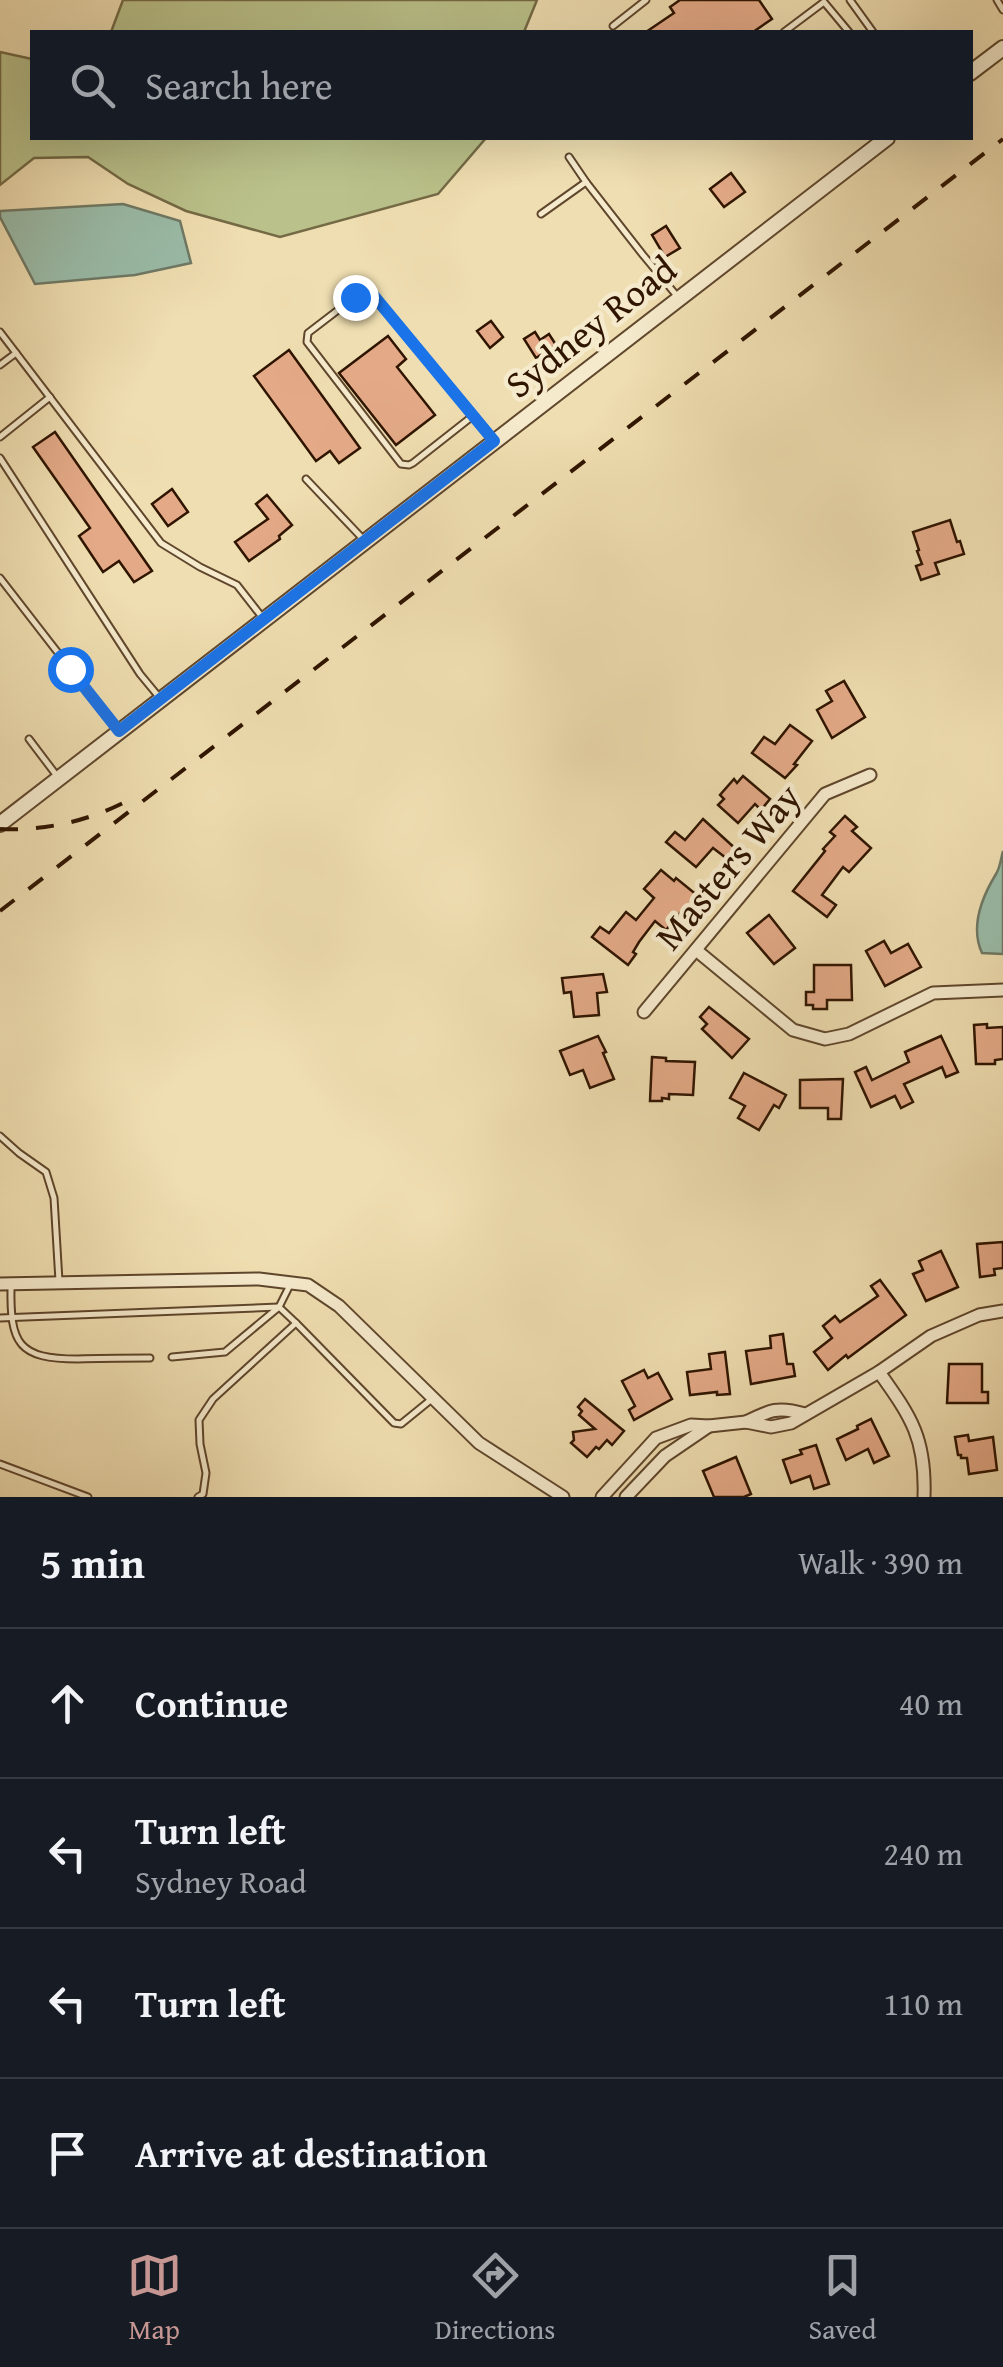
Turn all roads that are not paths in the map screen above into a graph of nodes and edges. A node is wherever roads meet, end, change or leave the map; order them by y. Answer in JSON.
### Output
{"nodes":[{"id":1,"x":646,"y":0,"type":"edge"},
{"id":2,"x":850,"y":0,"type":"edge"},
{"id":3,"x":997,"y":0,"type":"edge"},
{"id":4,"x":824,"y":1,"type":"edge"},
{"id":5,"x":1003,"y":10,"type":"edge"},
{"id":6,"x":613,"y":26,"type":"dead end"},
{"id":7,"x":787,"y":30,"type":"edge"},
{"id":8,"x":847,"y":30,"type":"edge"},
{"id":9,"x":872,"y":30,"type":"edge"},
{"id":10,"x":1003,"y":48,"type":"edge"},
{"id":11,"x":973,"y":71,"type":"edge"},
{"id":12,"x":884,"y":140,"type":"edge"},
{"id":13,"x":569,"y":157,"type":"dead end"},
{"id":14,"x":586,"y":182,"type":"junction"},
{"id":15,"x":542,"y":214,"type":"dead end"},
{"id":16,"x":680,"y":298,"type":"junction"},
{"id":17,"x":0,"y":332,"type":"edge"},
{"id":18,"x":16,"y":354,"type":"junction"},
{"id":19,"x":0,"y":365,"type":"edge"},
{"id":20,"x":50,"y":397,"type":"junction"},
{"id":21,"x":474,"y":415,"type":"junction"},
{"id":22,"x":0,"y":437,"type":"edge"},
{"id":23,"x":494,"y":441,"type":"junction"},
{"id":24,"x":0,"y":458,"type":"edge"},
{"id":25,"x":306,"y":479,"type":"dead end"},
{"id":26,"x":365,"y":542,"type":"junction"},
{"id":27,"x":0,"y":578,"type":"edge"},
{"id":28,"x":264,"y":620,"type":"junction"},
{"id":29,"x":161,"y":699,"type":"junction"},
{"id":30,"x":119,"y":731,"type":"junction"},
{"id":31,"x":30,"y":739,"type":"dead end"},
{"id":32,"x":870,"y":776,"type":"dead end"},
{"id":33,"x":59,"y":778,"type":"junction"},
{"id":34,"x":0,"y":824,"type":"edge"},
{"id":35,"x":696,"y":950,"type":"junction"},
{"id":36,"x":1003,"y":990,"type":"edge"},
{"id":37,"x":644,"y":1012,"type":"dead end"},
{"id":38,"x":0,"y":1136,"type":"edge"},
{"id":39,"x":59,"y":1281,"type":"junction"},
{"id":40,"x":5,"y":1283,"type":"edge"},
{"id":41,"x":291,"y":1283,"type":"junction"},
{"id":42,"x":279,"y":1308,"type":"junction"},
{"id":43,"x":1003,"y":1311,"type":"edge"},
{"id":44,"x":10,"y":1317,"type":"junction"},
{"id":45,"x":0,"y":1318,"type":"edge"},
{"id":46,"x":296,"y":1322,"type":"junction"},
{"id":47,"x":172,"y":1357,"type":"dead end"},
{"id":48,"x":150,"y":1358,"type":"dead end"},
{"id":49,"x":880,"y":1372,"type":"junction"},
{"id":50,"x":432,"y":1398,"type":"junction"},
{"id":51,"x":709,"y":1426,"type":"junction"},
{"id":52,"x":0,"y":1464,"type":"edge"},
{"id":53,"x":88,"y":1497,"type":"edge"},
{"id":54,"x":198,"y":1497,"type":"edge"},
{"id":55,"x":563,"y":1497,"type":"edge"},
{"id":56,"x":602,"y":1497,"type":"edge"},
{"id":57,"x":626,"y":1497,"type":"edge"},
{"id":58,"x":924,"y":1497,"type":"edge"}],
"edges":[{"from":1,"to":6,"type":"lane"},
{"from":2,"to":9,"type":"lane"},
{"from":3,"to":5,"type":"lane"},
{"from":4,"to":7,"type":"lane"},
{"from":4,"to":8,"type":"lane"},
{"from":10,"to":11,"type":"street"},
{"from":12,"to":16,"type":"street","name":"Sydney Road"},
{"from":13,"to":14,"type":"lane"},
{"from":14,"to":15,"type":"lane"},
{"from":14,"to":16,"type":"lane"},
{"from":16,"to":23,"type":"street","name":"Sydney Road"},
{"from":17,"to":18,"type":"lane"},
{"from":18,"to":19,"type":"lane"},
{"from":18,"to":20,"type":"lane"},
{"from":20,"to":22,"type":"lane"},
{"from":20,"to":28,"type":"lane"},
{"from":21,"to":21,"type":"lane"},
{"from":21,"to":23,"type":"lane"},
{"from":23,"to":26,"type":"street","name":"Sydney Road"},
{"from":24,"to":29,"type":"lane"},
{"from":25,"to":26,"type":"lane"},
{"from":26,"to":28,"type":"street","name":"Sydney Road"},
{"from":27,"to":30,"type":"lane"},
{"from":28,"to":29,"type":"street","name":"Sydney Road"},
{"from":29,"to":30,"type":"street","name":"Sydney Road"},
{"from":30,"to":33,"type":"street","name":"Sydney Road"},
{"from":31,"to":33,"type":"lane"},
{"from":32,"to":35,"type":"street","name":"Masters Way"},
{"from":33,"to":34,"type":"street","name":"Sydney Road"},
{"from":35,"to":36,"type":"street"},
{"from":35,"to":37,"type":"street","name":"Masters Way"},
{"from":38,"to":39,"type":"lane"},
{"from":39,"to":40,"type":"street"},
{"from":39,"to":41,"type":"street"},
{"from":40,"to":44,"type":"lane"},
{"from":41,"to":42,"type":"lane"},
{"from":41,"to":50,"type":"street"},
{"from":42,"to":44,"type":"lane"},
{"from":42,"to":46,"type":"lane"},
{"from":42,"to":47,"type":"lane"},
{"from":43,"to":49,"type":"street"},
{"from":44,"to":45,"type":"lane"},
{"from":44,"to":48,"type":"lane"},
{"from":46,"to":50,"type":"lane"},
{"from":46,"to":54,"type":"lane"},
{"from":49,"to":51,"type":"street"},
{"from":49,"to":58,"type":"street"},
{"from":50,"to":55,"type":"street"},
{"from":51,"to":56,"type":"street"},
{"from":51,"to":57,"type":"street"},
{"from":52,"to":53,"type":"lane"}]}
